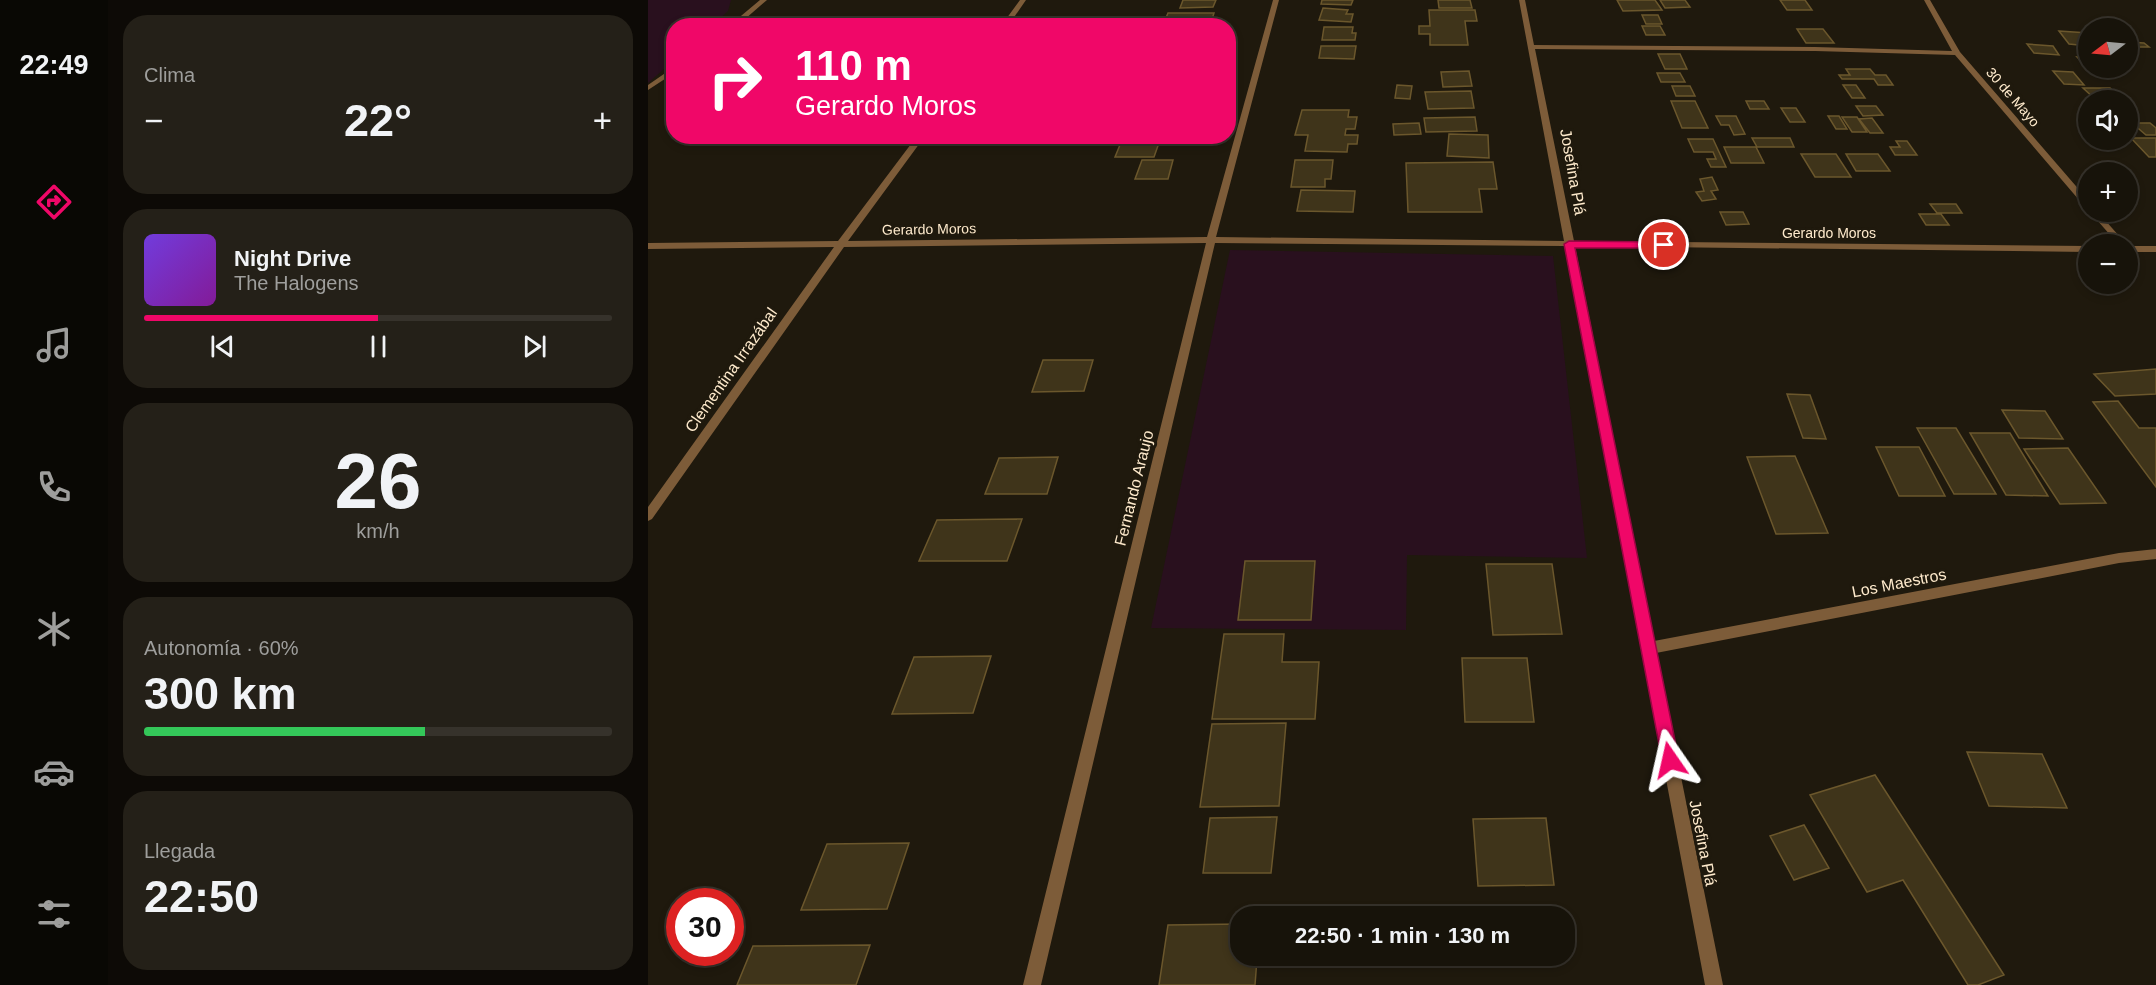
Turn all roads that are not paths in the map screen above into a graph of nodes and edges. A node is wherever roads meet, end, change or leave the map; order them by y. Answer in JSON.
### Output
{"nodes":[{"id":1,"x":764,"y":0,"type":"edge"},
{"id":2,"x":1023,"y":0,"type":"edge"},
{"id":3,"x":1276,"y":0,"type":"edge"},
{"id":4,"x":1522,"y":0,"type":"edge"},
{"id":5,"x":1927,"y":0,"type":"edge"},
{"id":6,"x":742,"y":18,"type":"edge"},
{"id":7,"x":1010,"y":18,"type":"edge"},
{"id":8,"x":1533,"y":46,"type":"junction"},
{"id":9,"x":1957,"y":53,"type":"junction"},
{"id":10,"x":666,"y":75,"type":"edge"},
{"id":11,"x":648,"y":88,"type":"edge"},
{"id":12,"x":915,"y":144,"type":"edge"},
{"id":13,"x":2078,"y":193,"type":"edge"},
{"id":14,"x":2103,"y":222,"type":"edge"},
{"id":15,"x":2113,"y":234,"type":"edge"},
{"id":16,"x":1211,"y":240,"type":"junction"},
{"id":17,"x":841,"y":244,"type":"junction"},
{"id":18,"x":1569,"y":244,"type":"junction"},
{"id":19,"x":648,"y":246,"type":"edge"},
{"id":20,"x":2078,"y":249,"type":"edge"},
{"id":21,"x":2138,"y":249,"type":"edge"},
{"id":22,"x":2156,"y":249,"type":"edge"},
{"id":23,"x":648,"y":516,"type":"edge"},
{"id":24,"x":2156,"y":554,"type":"edge"},
{"id":25,"x":1648,"y":648,"type":"junction"},
{"id":26,"x":1032,"y":985,"type":"edge"},
{"id":27,"x":1714,"y":985,"type":"edge"}],
"edges":[{"from":1,"to":6,"type":"street"},
{"from":2,"to":7,"type":"street"},
{"from":3,"to":16,"type":"street","name":"Fernando Araujo"},
{"from":4,"to":8,"type":"street","name":"Josefina Plá"},
{"from":5,"to":9,"type":"street","name":"30 de Mayo"},
{"from":8,"to":9,"type":"street"},
{"from":8,"to":18,"type":"street","name":"Josefina Plá"},
{"from":9,"to":13,"type":"street","name":"30 de Mayo"},
{"from":10,"to":11,"type":"street"},
{"from":12,"to":17,"type":"street","name":"Clementina Irrazábal"},
{"from":14,"to":15,"type":"street"},
{"from":16,"to":17,"type":"street","name":"Gerardo Moros"},
{"from":16,"to":18,"type":"street","name":"Gerardo Moros"},
{"from":16,"to":26,"type":"street","name":"Fernando Araujo"},
{"from":17,"to":19,"type":"street","name":"Gerardo Moros"},
{"from":17,"to":23,"type":"street","name":"Clementina Irrazábal"},
{"from":18,"to":20,"type":"street","name":"Gerardo Moros"},
{"from":18,"to":25,"type":"street","name":"Josefina Plá"},
{"from":21,"to":22,"type":"street"},
{"from":24,"to":25,"type":"street","name":"Los Maestros"},
{"from":25,"to":27,"type":"street","name":"Josefina Plá"}]}
